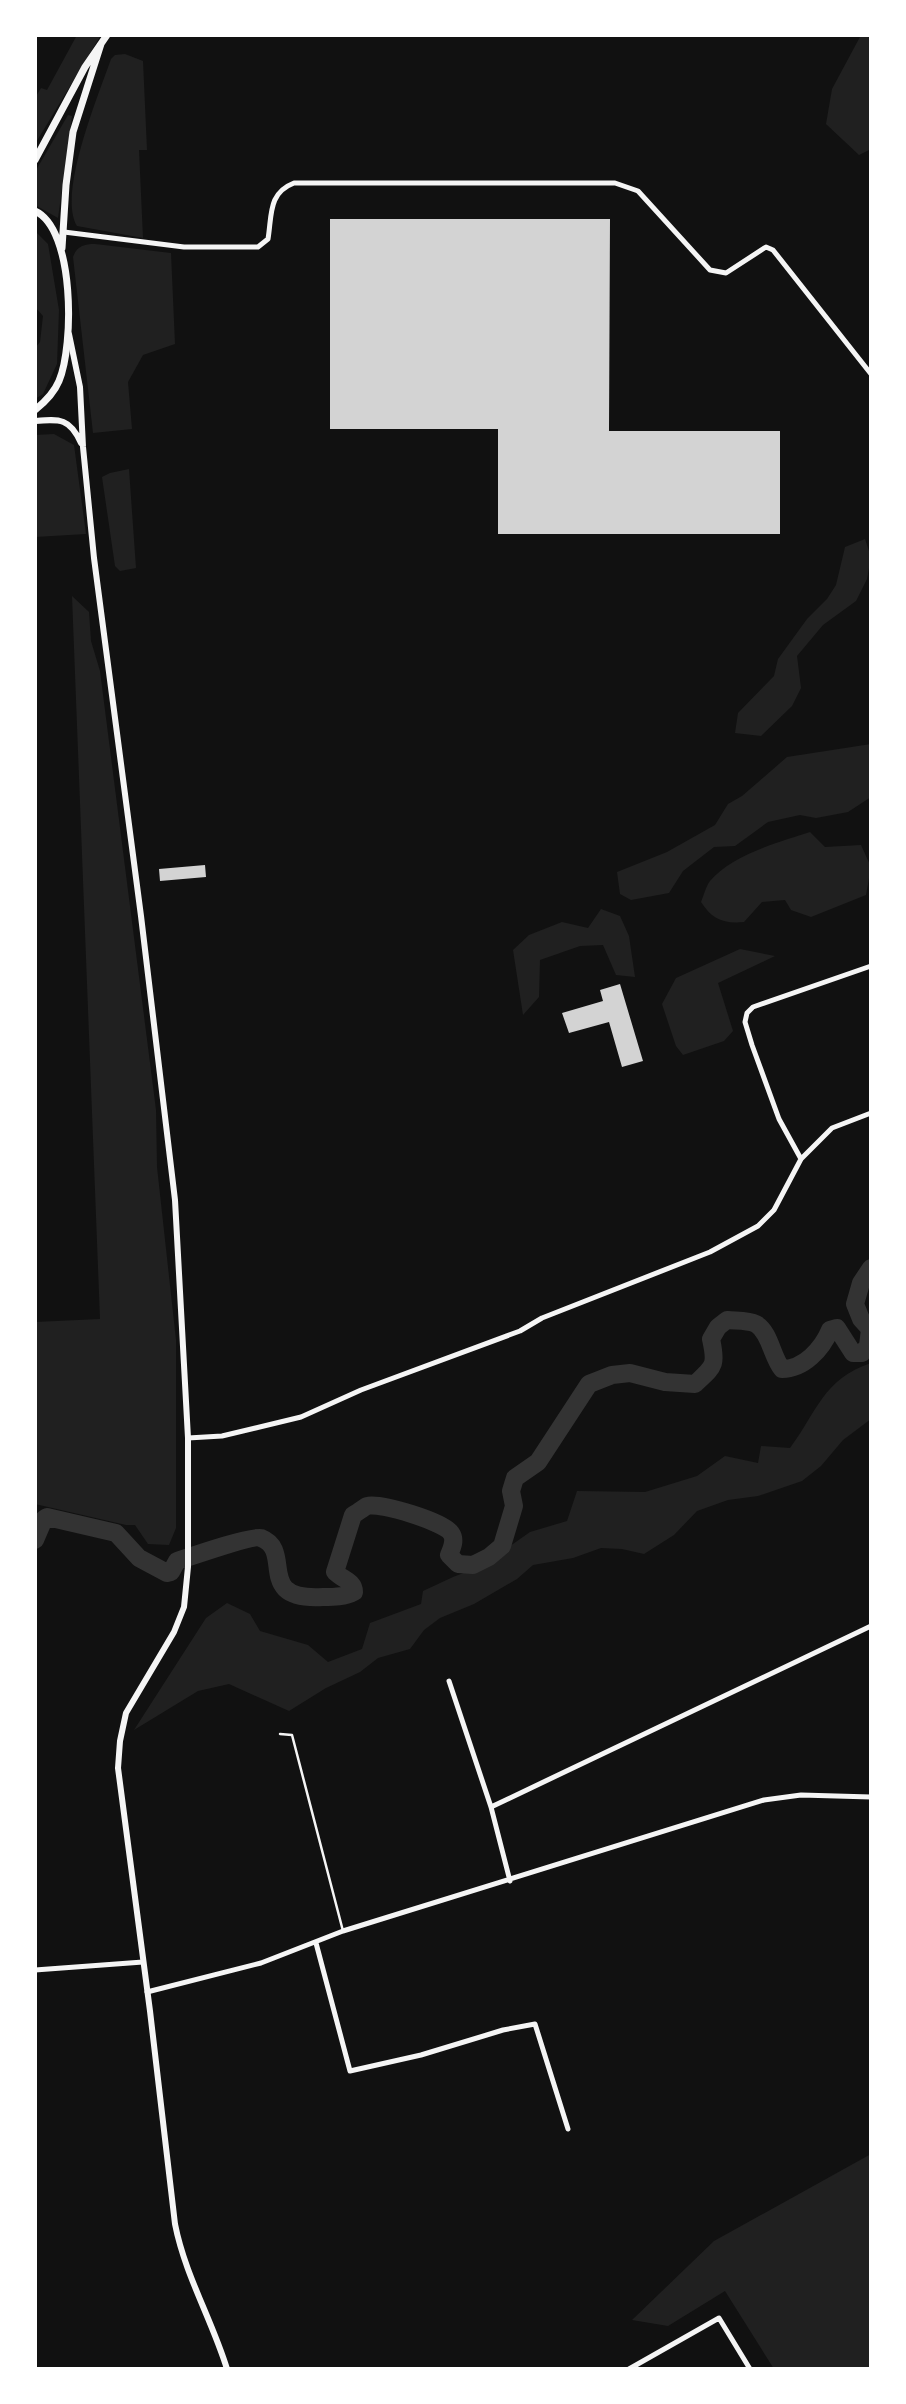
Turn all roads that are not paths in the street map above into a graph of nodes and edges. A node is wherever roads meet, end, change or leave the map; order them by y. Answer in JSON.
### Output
{"nodes":[{"id":1,"x":107,"y":35,"type":"edge"},
{"id":2,"x":101,"y":44,"type":"junction"},
{"id":3,"x":35,"y":160,"type":"edge"},
{"id":4,"x":35,"y":211,"type":"edge"},
{"id":5,"x":64,"y":232,"type":"junction"},
{"id":6,"x":61,"y":250,"type":"junction"},
{"id":7,"x":68,"y":329,"type":"junction"},
{"id":8,"x":871,"y":374,"type":"edge"},
{"id":9,"x":35,"y":410,"type":"edge"},
{"id":10,"x":35,"y":421,"type":"edge"},
{"id":11,"x":83,"y":447,"type":"junction"},
{"id":12,"x":871,"y":966,"type":"edge"},
{"id":13,"x":871,"y":1113,"type":"edge"},
{"id":14,"x":801,"y":1159,"type":"junction"},
{"id":15,"x":188,"y":1438,"type":"junction"},
{"id":16,"x":871,"y":1626,"type":"edge"},
{"id":17,"x":449,"y":1681,"type":"dead end"},
{"id":18,"x":280,"y":1734,"type":"dead end"},
{"id":19,"x":871,"y":1797,"type":"edge"},
{"id":20,"x":491,"y":1807,"type":"junction"},
{"id":21,"x":510,"y":1881,"type":"junction"},
{"id":22,"x":343,"y":1931,"type":"junction"},
{"id":23,"x":316,"y":1944,"type":"junction"},
{"id":24,"x":143,"y":1962,"type":"junction"},
{"id":25,"x":35,"y":1970,"type":"edge"},
{"id":26,"x":147,"y":1992,"type":"junction"},
{"id":27,"x":568,"y":2129,"type":"dead end"},
{"id":28,"x":227,"y":2369,"type":"edge"},
{"id":29,"x":629,"y":2369,"type":"edge"},
{"id":30,"x":750,"y":2369,"type":"edge"}],
"edges":[{"from":1,"to":2,"type":"main road"},
{"from":2,"to":3,"type":"main road"},
{"from":2,"to":5,"type":"main road"},
{"from":4,"to":6,"type":"main road"},
{"from":5,"to":6,"type":"main road"},
{"from":5,"to":8,"type":"street"},
{"from":6,"to":7,"type":"main road"},
{"from":7,"to":9,"type":"main road"},
{"from":7,"to":11,"type":"street"},
{"from":10,"to":11,"type":"street"},
{"from":11,"to":15,"type":"street"},
{"from":12,"to":14,"type":"street"},
{"from":13,"to":14,"type":"street"},
{"from":14,"to":15,"type":"street"},
{"from":15,"to":24,"type":"street"},
{"from":16,"to":20,"type":"street"},
{"from":17,"to":20,"type":"street"},
{"from":18,"to":22,"type":"lane"},
{"from":19,"to":21,"type":"street"},
{"from":20,"to":21,"type":"street"},
{"from":21,"to":22,"type":"street"},
{"from":22,"to":23,"type":"street"},
{"from":23,"to":26,"type":"street"},
{"from":23,"to":27,"type":"street"},
{"from":24,"to":25,"type":"street"},
{"from":24,"to":26,"type":"street"},
{"from":26,"to":28,"type":"street"},
{"from":29,"to":30,"type":"street"}]}
